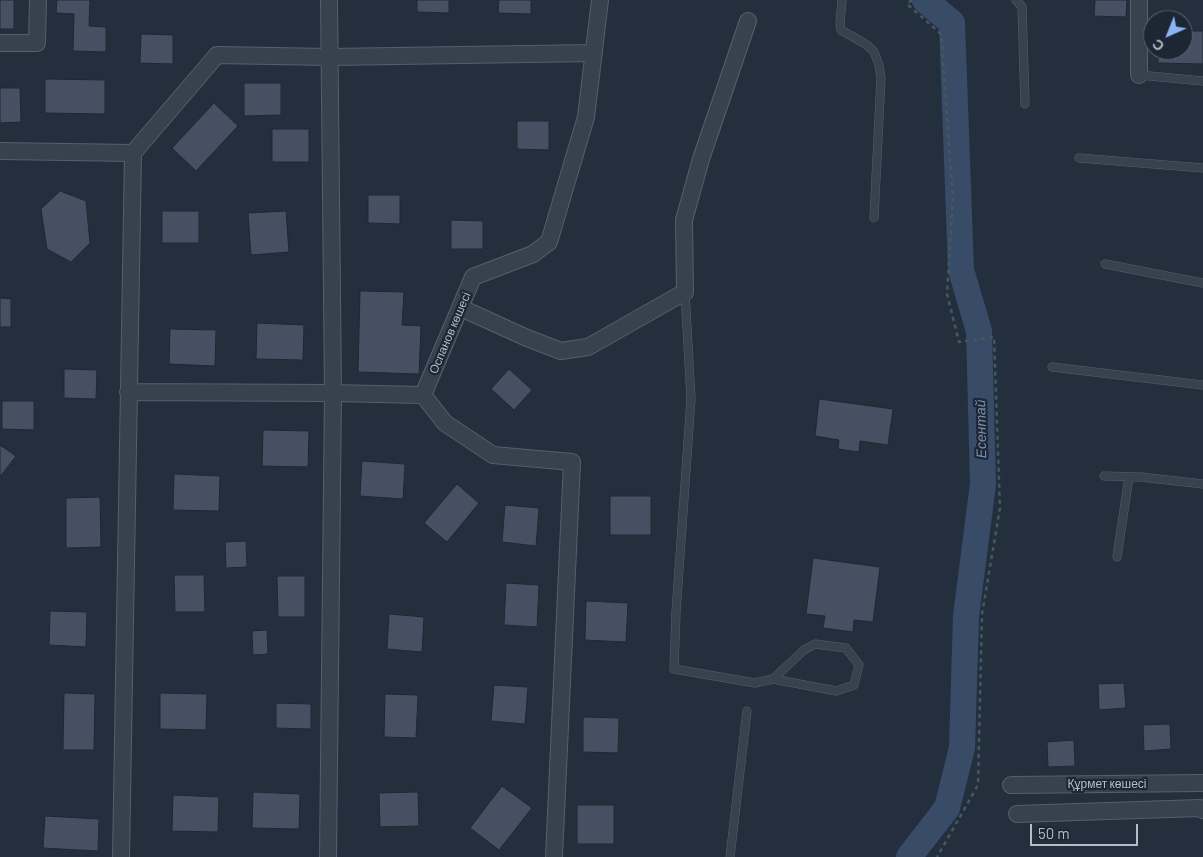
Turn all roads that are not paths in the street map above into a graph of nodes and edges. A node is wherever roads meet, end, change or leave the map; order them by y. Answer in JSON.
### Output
{"nodes":[{"id":1,"x":38,"y":0,"type":"edge"},
{"id":2,"x":329,"y":0,"type":"edge"},
{"id":3,"x":600,"y":0,"type":"edge"},
{"id":4,"x":842,"y":0,"type":"edge"},
{"id":5,"x":1016,"y":0,"type":"edge"},
{"id":6,"x":1139,"y":0,"type":"edge"},
{"id":7,"x":748,"y":21,"type":"dead end"},
{"id":8,"x":0,"y":43,"type":"edge"},
{"id":9,"x":594,"y":53,"type":"junction"},
{"id":10,"x":330,"y":57,"type":"junction"},
{"id":11,"x":1139,"y":76,"type":"joint"},
{"id":12,"x":1203,"y":81,"type":"edge"},
{"id":13,"x":1025,"y":104,"type":"dead end"},
{"id":14,"x":0,"y":151,"type":"edge"},
{"id":15,"x":133,"y":154,"type":"junction"},
{"id":16,"x":1079,"y":158,"type":"dead end"},
{"id":17,"x":1203,"y":168,"type":"edge"},
{"id":18,"x":874,"y":218,"type":"dead end"},
{"id":19,"x":1105,"y":264,"type":"dead end"},
{"id":20,"x":1203,"y":283,"type":"edge"},
{"id":21,"x":685,"y":292,"type":"junction"},
{"id":22,"x":461,"y":308,"type":"junction"},
{"id":23,"x":1052,"y":367,"type":"dead end"},
{"id":24,"x":1203,"y":385,"type":"edge"},
{"id":25,"x":128,"y":392,"type":"junction"},
{"id":26,"x":332,"y":393,"type":"junction"},
{"id":27,"x":423,"y":395,"type":"junction"},
{"id":28,"x":1104,"y":476,"type":"dead end"},
{"id":29,"x":1129,"y":477,"type":"junction"},
{"id":30,"x":1203,"y":484,"type":"edge"},
{"id":31,"x":1116,"y":557,"type":"dead end"},
{"id":32,"x":773,"y":679,"type":"junction"},
{"id":33,"x":747,"y":711,"type":"dead end"},
{"id":34,"x":1203,"y":783,"type":"edge"},
{"id":35,"x":1011,"y":784,"type":"dead end"},
{"id":36,"x":1203,"y":810,"type":"edge"},
{"id":37,"x":1017,"y":814,"type":"dead end"},
{"id":38,"x":121,"y":857,"type":"edge"},
{"id":39,"x":328,"y":857,"type":"edge"},
{"id":40,"x":554,"y":857,"type":"edge"},
{"id":41,"x":730,"y":857,"type":"edge"}],
"edges":[{"from":1,"to":8,"type":"street"},
{"from":2,"to":10,"type":"street"},
{"from":3,"to":9,"type":"street","name":"Оспанов көшесі"},
{"from":4,"to":18,"type":"lane"},
{"from":5,"to":13,"type":"lane"},
{"from":6,"to":11,"type":"street"},
{"from":7,"to":21,"type":"street"},
{"from":9,"to":10,"type":"street"},
{"from":9,"to":22,"type":"street","name":"Оспанов көшесі"},
{"from":10,"to":15,"type":"street"},
{"from":10,"to":26,"type":"street"},
{"from":11,"to":12,"type":"lane"},
{"from":14,"to":15,"type":"street"},
{"from":15,"to":25,"type":"street"},
{"from":16,"to":17,"type":"lane"},
{"from":19,"to":20,"type":"lane"},
{"from":21,"to":22,"type":"street"},
{"from":21,"to":32,"type":"lane"},
{"from":22,"to":27,"type":"street","name":"Оспанов көшесі"},
{"from":23,"to":24,"type":"lane"},
{"from":25,"to":26,"type":"street"},
{"from":25,"to":38,"type":"street"},
{"from":26,"to":27,"type":"street"},
{"from":26,"to":39,"type":"street"},
{"from":27,"to":40,"type":"street"},
{"from":28,"to":29,"type":"lane"},
{"from":29,"to":30,"type":"lane"},
{"from":29,"to":31,"type":"lane"},
{"from":32,"to":32,"type":"lane"},
{"from":33,"to":41,"type":"lane"},
{"from":34,"to":35,"type":"street","name":"Құрмет көшесі"},
{"from":36,"to":37,"type":"street","name":"Құрмет көшесі"}]}
